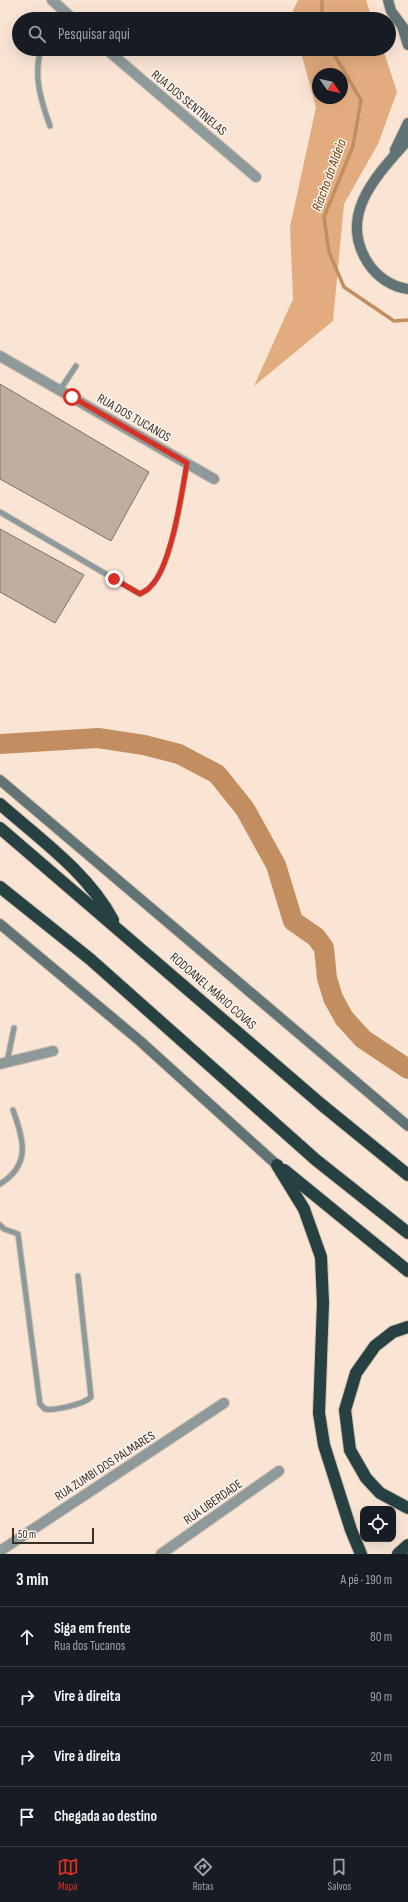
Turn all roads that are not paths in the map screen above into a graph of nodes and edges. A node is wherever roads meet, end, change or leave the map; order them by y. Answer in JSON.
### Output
{"nodes":[{"id":1,"x":52,"y":0,"type":"edge"},
{"id":2,"x":388,"y":0,"type":"edge"},
{"id":3,"x":62,"y":12,"type":"edge"},
{"id":4,"x":392,"y":12,"type":"edge"},
{"id":5,"x":396,"y":18,"type":"edge"},
{"id":6,"x":406,"y":32,"type":"edge"},
{"id":7,"x":408,"y":45,"type":"edge"},
{"id":8,"x":40,"y":56,"type":"edge"},
{"id":9,"x":114,"y":56,"type":"edge"},
{"id":10,"x":408,"y":123,"type":"edge"},
{"id":11,"x":50,"y":126,"type":"dead end"},
{"id":12,"x":408,"y":140,"type":"edge"},
{"id":13,"x":388,"y":163,"type":"junction"},
{"id":14,"x":256,"y":177,"type":"dead end"},
{"id":15,"x":408,"y":289,"type":"edge"},
{"id":16,"x":0,"y":356,"type":"edge"},
{"id":17,"x":76,"y":366,"type":"dead end"},
{"id":18,"x":60,"y":390,"type":"junction"},
{"id":19,"x":187,"y":463,"type":"junction"},
{"id":20,"x":214,"y":479,"type":"dead end"},
{"id":21,"x":0,"y":512,"type":"edge"},
{"id":22,"x":0,"y":780,"type":"edge"},
{"id":23,"x":0,"y":804,"type":"edge"},
{"id":24,"x":0,"y":828,"type":"edge"},
{"id":25,"x":0,"y":887,"type":"edge"},
{"id":26,"x":0,"y":924,"type":"edge"},
{"id":27,"x":117,"y":927,"type":"junction"},
{"id":28,"x":14,"y":1028,"type":"dead end"},
{"id":29,"x":53,"y":1051,"type":"dead end"},
{"id":30,"x":3,"y":1064,"type":"edge"},
{"id":31,"x":13,"y":1110,"type":"dead end"},
{"id":32,"x":408,"y":1126,"type":"edge"},
{"id":33,"x":277,"y":1165,"type":"junction"},
{"id":34,"x":408,"y":1175,"type":"edge"},
{"id":35,"x":0,"y":1184,"type":"edge"},
{"id":36,"x":0,"y":1225,"type":"edge"},
{"id":37,"x":408,"y":1233,"type":"edge"},
{"id":38,"x":408,"y":1271,"type":"edge"},
{"id":39,"x":78,"y":1276,"type":"dead end"},
{"id":40,"x":408,"y":1327,"type":"edge"},
{"id":41,"x":224,"y":1403,"type":"dead end"},
{"id":42,"x":279,"y":1471,"type":"dead end"},
{"id":43,"x":408,"y":1508,"type":"edge"},
{"id":44,"x":408,"y":1545,"type":"edge"},
{"id":45,"x":0,"y":1551,"type":"edge"},
{"id":46,"x":161,"y":1554,"type":"edge"},
{"id":47,"x":361,"y":1554,"type":"edge"},
{"id":48,"x":398,"y":1554,"type":"edge"}],
"edges":[{"from":1,"to":3,"type":"street"},
{"from":2,"to":4,"type":"main road"},
{"from":5,"to":6,"type":"main road"},
{"from":6,"to":7,"type":"main road"},
{"from":8,"to":11,"type":"lane"},
{"from":9,"to":14,"type":"street","name":"RUA DOS SENTINELAS"},
{"from":10,"to":13,"type":"main road"},
{"from":12,"to":13,"type":"main road"},
{"from":13,"to":15,"type":"main road"},
{"from":16,"to":18,"type":"street","name":"RUA DOS TUCANOS"},
{"from":17,"to":18,"type":"lane"},
{"from":18,"to":19,"type":"street","name":"RUA DOS TUCANOS"},
{"from":19,"to":20,"type":"street","name":"RUA DOS TUCANOS"},
{"from":19,"to":21,"type":"lane"},
{"from":22,"to":32,"type":"main road"},
{"from":23,"to":27,"type":"highway"},
{"from":24,"to":27,"type":"highway","name":"RODOANEL MÁRIO COVAS"},
{"from":25,"to":37,"type":"highway"},
{"from":26,"to":33,"type":"main road"},
{"from":27,"to":34,"type":"highway","name":"RODOANEL MÁRIO COVAS"},
{"from":28,"to":30,"type":"lane"},
{"from":29,"to":30,"type":"street"},
{"from":31,"to":35,"type":"lane"},
{"from":33,"to":38,"type":"highway"},
{"from":33,"to":47,"type":"highway"},
{"from":36,"to":39,"type":"lane"},
{"from":40,"to":43,"type":"highway"},
{"from":41,"to":45,"type":"street","name":"RUA ZUMBI DOS PALMARES"},
{"from":42,"to":46,"type":"street","name":"RUA LIBERDADE"},
{"from":44,"to":48,"type":"highway"}]}
